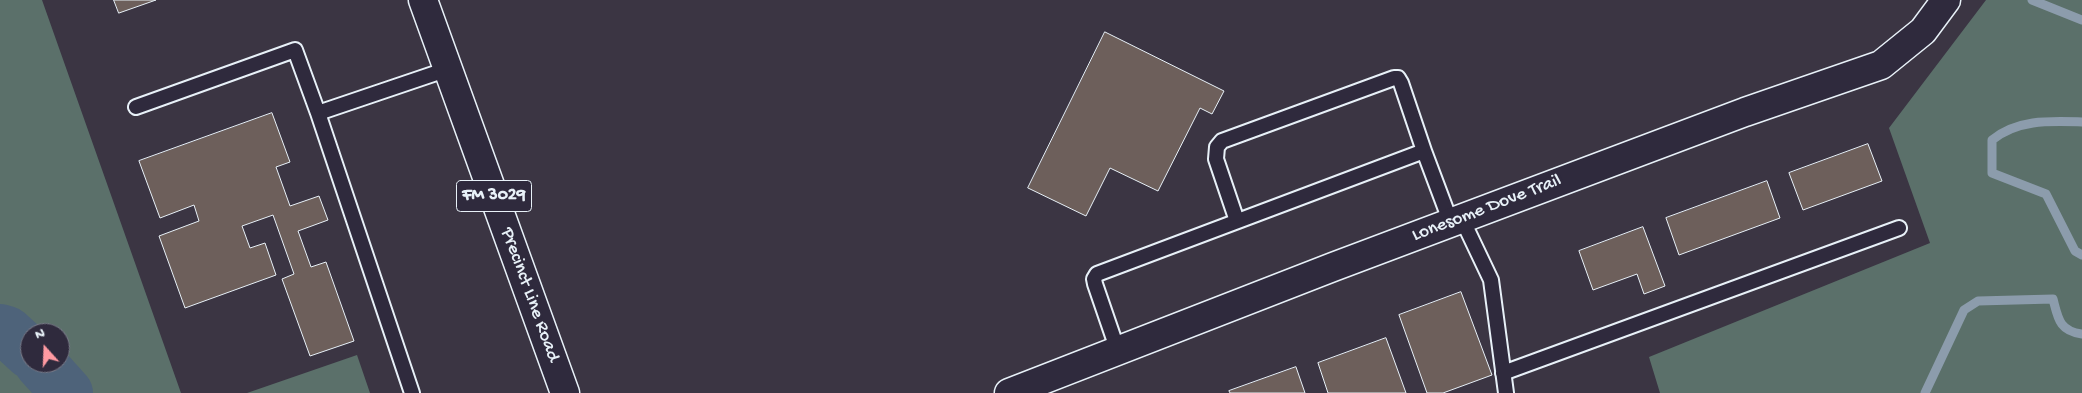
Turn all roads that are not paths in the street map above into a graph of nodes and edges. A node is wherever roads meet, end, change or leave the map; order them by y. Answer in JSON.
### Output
{"nodes":[{"id":1,"x":423,"y":0,"type":"edge"},
{"id":2,"x":1946,"y":0,"type":"edge"},
{"id":3,"x":448,"y":69,"type":"junction"},
{"id":4,"x":136,"y":106,"type":"dead end"},
{"id":5,"x":318,"y":113,"type":"junction"},
{"id":6,"x":1424,"y":151,"type":"junction"},
{"id":7,"x":1237,"y":221,"type":"junction"},
{"id":8,"x":1457,"y":221,"type":"junction"},
{"id":9,"x":1899,"y":228,"type":"dead end"},
{"id":10,"x":1118,"y":351,"type":"junction"},
{"id":11,"x":1503,"y":373,"type":"junction"},
{"id":12,"x":412,"y":393,"type":"edge"},
{"id":13,"x":565,"y":393,"type":"edge"},
{"id":14,"x":1009,"y":393,"type":"edge"},
{"id":15,"x":1506,"y":393,"type":"edge"}],
"edges":[{"from":1,"to":3,"type":"street","name":"Precinct Line Road","number":"FM 3029"},
{"from":2,"to":8,"type":"street","name":"Lonesome Dove Trail"},
{"from":3,"to":5,"type":"lane"},
{"from":3,"to":13,"type":"street","name":"Precinct Line Road","number":"FM 3029"},
{"from":4,"to":5,"type":"lane"},
{"from":5,"to":12,"type":"lane"},
{"from":6,"to":7,"type":"lane"},
{"from":6,"to":7,"type":"lane"},
{"from":6,"to":8,"type":"lane"},
{"from":7,"to":10,"type":"lane"},
{"from":8,"to":10,"type":"street","name":"Lonesome Dove Trail"},
{"from":8,"to":11,"type":"lane"},
{"from":9,"to":11,"type":"lane"},
{"from":10,"to":14,"type":"street","name":"Lonesome Dove Trail"},
{"from":11,"to":15,"type":"lane"}]}
